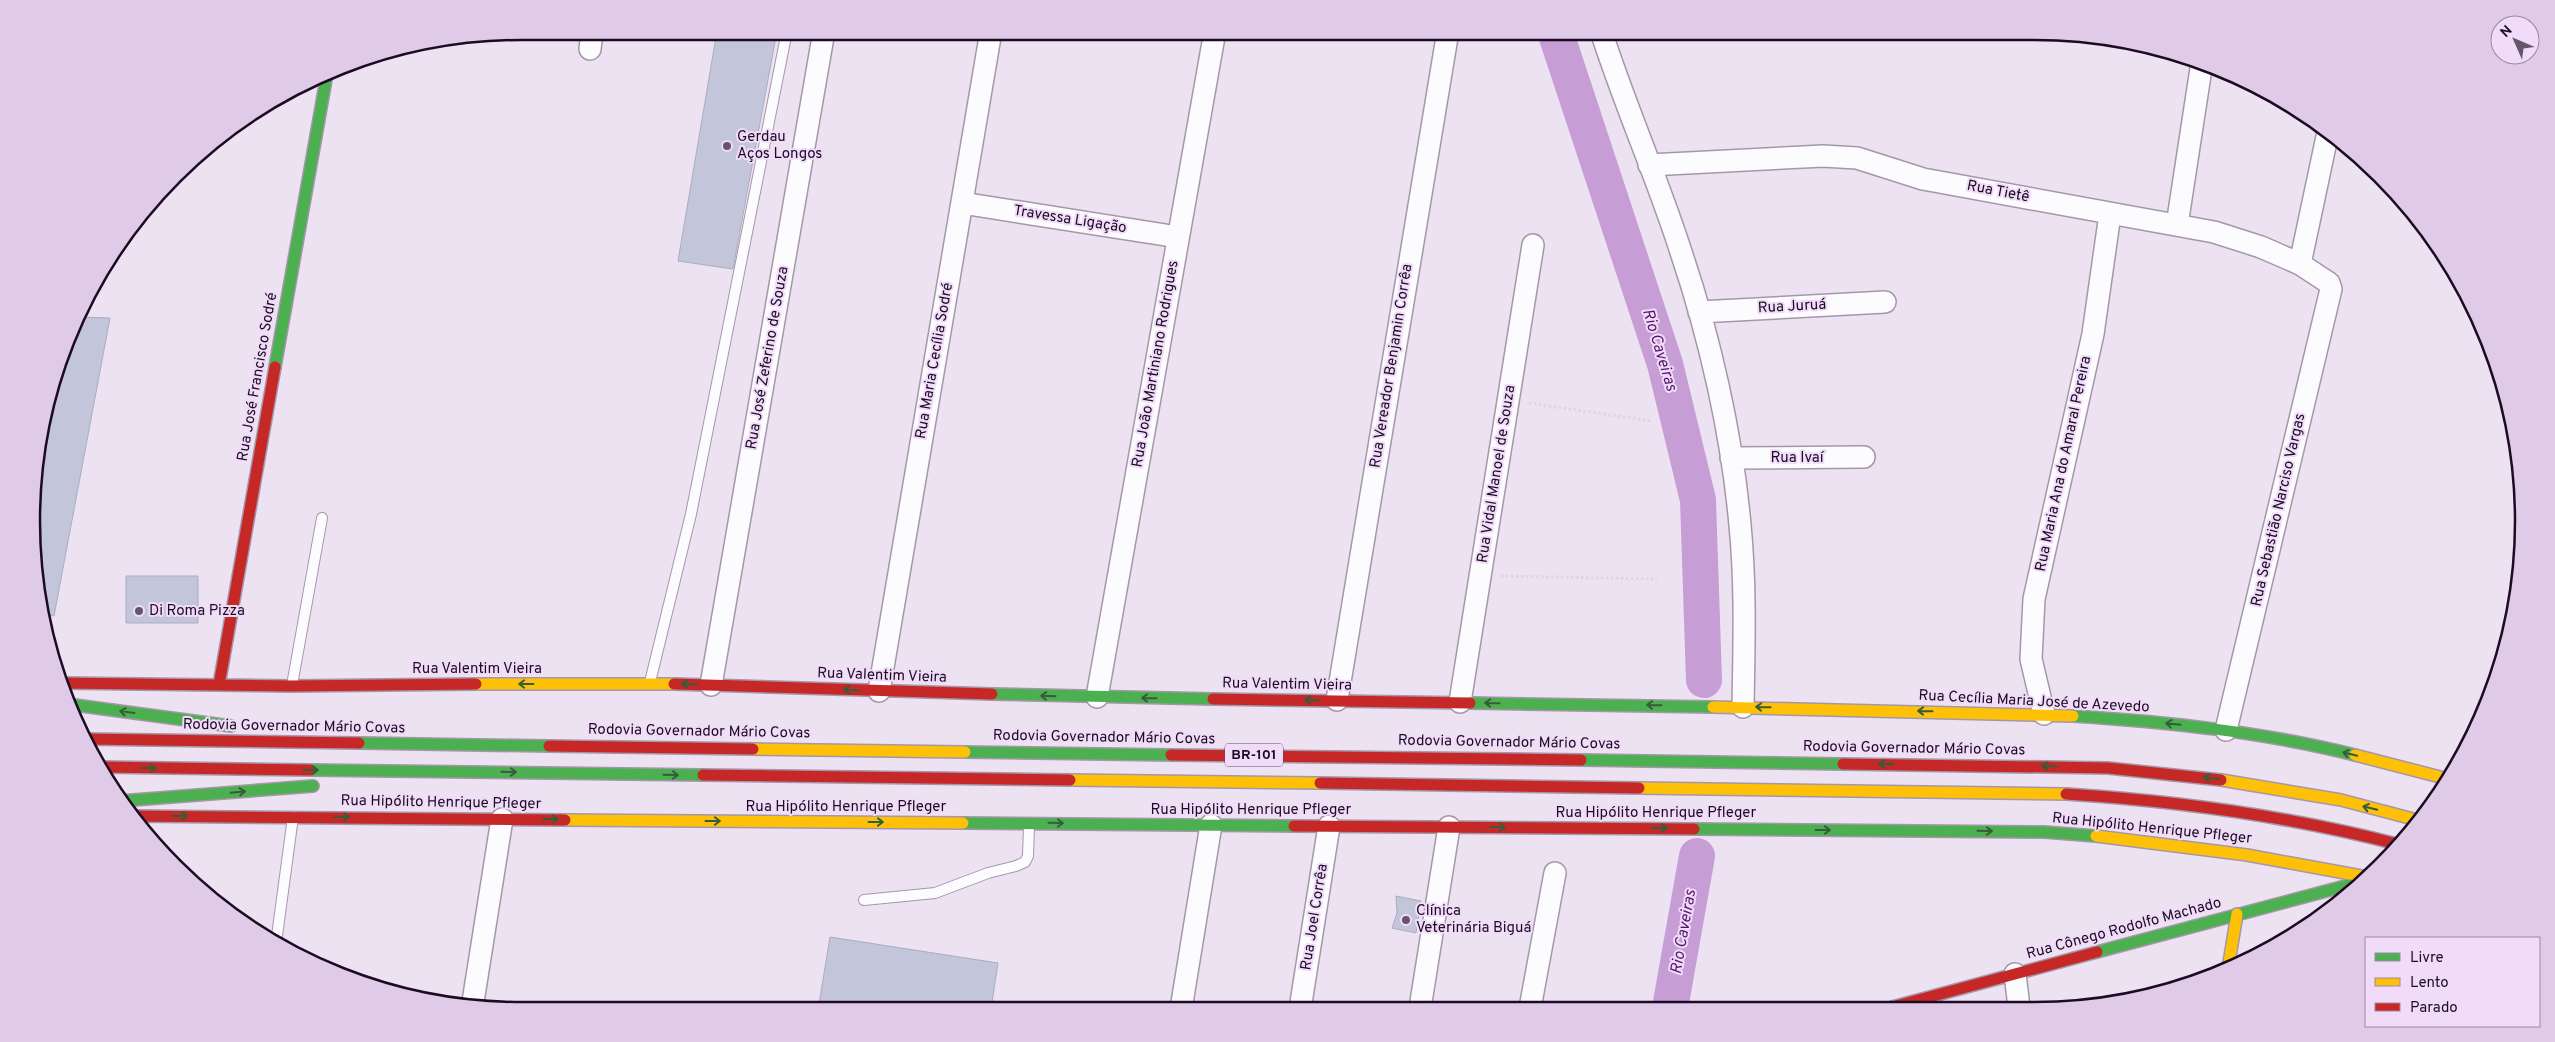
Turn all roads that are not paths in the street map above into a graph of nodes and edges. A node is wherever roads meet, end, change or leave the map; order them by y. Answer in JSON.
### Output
{"nodes":[{"id":1,"x":785,"y":40,"type":"edge"},
{"id":2,"x":822,"y":40,"type":"edge"},
{"id":3,"x":989,"y":40,"type":"edge"},
{"id":4,"x":1213,"y":40,"type":"edge"},
{"id":5,"x":1446,"y":40,"type":"edge"},
{"id":6,"x":1604,"y":40,"type":"edge"},
{"id":7,"x":2201,"y":70,"type":"edge"},
{"id":8,"x":326,"y":82,"type":"edge"},
{"id":9,"x":2327,"y":139,"type":"edge"},
{"id":10,"x":1649,"y":166,"type":"junction"},
{"id":11,"x":962,"y":203,"type":"junction"},
{"id":12,"x":2110,"y":214,"type":"junction"},
{"id":13,"x":2177,"y":225,"type":"junction"},
{"id":14,"x":1178,"y":238,"type":"junction"},
{"id":15,"x":1533,"y":245,"type":"dead end"},
{"id":16,"x":2300,"y":264,"type":"junction"},
{"id":17,"x":2331,"y":289,"type":"joint"},
{"id":18,"x":1885,"y":302,"type":"dead end"},
{"id":19,"x":1699,"y":312,"type":"junction"},
{"id":20,"x":1864,"y":457,"type":"dead end"},
{"id":21,"x":1731,"y":458,"type":"junction"},
{"id":22,"x":322,"y":518,"type":"dead end"},
{"id":23,"x":69,"y":683,"type":"edge"},
{"id":24,"x":650,"y":683,"type":"junction"},
{"id":25,"x":711,"y":684,"type":"junction"},
{"id":26,"x":220,"y":685,"type":"junction"},
{"id":27,"x":292,"y":686,"type":"junction"},
{"id":28,"x":879,"y":691,"type":"junction"},
{"id":29,"x":1097,"y":697,"type":"junction"},
{"id":30,"x":1336,"y":700,"type":"junction"},
{"id":31,"x":1460,"y":702,"type":"junction"},
{"id":32,"x":77,"y":705,"type":"edge"},
{"id":33,"x":1703,"y":706,"type":"joint"},
{"id":34,"x":1743,"y":707,"type":"junction"},
{"id":35,"x":2044,"y":714,"type":"junction"},
{"id":36,"x":2226,"y":730,"type":"junction"},
{"id":37,"x":93,"y":739,"type":"edge"},
{"id":38,"x":349,"y":743,"type":"junction"},
{"id":39,"x":107,"y":767,"type":"edge"},
{"id":40,"x":482,"y":772,"type":"junction"},
{"id":41,"x":2441,"y":777,"type":"edge"},
{"id":42,"x":355,"y":782,"type":"dead end"},
{"id":43,"x":325,"y":785,"type":"dead end"},
{"id":44,"x":129,"y":800,"type":"edge"},
{"id":45,"x":141,"y":816,"type":"edge"},
{"id":46,"x":293,"y":817,"type":"junction"},
{"id":47,"x":502,"y":819,"type":"junction"},
{"id":48,"x":2412,"y":819,"type":"edge"},
{"id":49,"x":1029,"y":823,"type":"junction"},
{"id":50,"x":1211,"y":825,"type":"junction"},
{"id":51,"x":1329,"y":826,"type":"junction"},
{"id":52,"x":1449,"y":827,"type":"junction"},
{"id":53,"x":2391,"y":843,"type":"edge"},
{"id":54,"x":1555,"y":873,"type":"dead end"},
{"id":55,"x":2359,"y":875,"type":"edge"},
{"id":56,"x":2349,"y":885,"type":"edge"},
{"id":57,"x":864,"y":900,"type":"dead end"},
{"id":58,"x":2238,"y":914,"type":"junction"},
{"id":59,"x":277,"y":936,"type":"edge"},
{"id":60,"x":2230,"y":960,"type":"edge"},
{"id":61,"x":2015,"y":974,"type":"junction"},
{"id":62,"x":473,"y":999,"type":"edge"},
{"id":63,"x":1182,"y":1002,"type":"edge"},
{"id":64,"x":1301,"y":1002,"type":"edge"},
{"id":65,"x":1421,"y":1002,"type":"edge"},
{"id":66,"x":1531,"y":1002,"type":"edge"},
{"id":67,"x":1911,"y":1002,"type":"edge"},
{"id":68,"x":2018,"y":1002,"type":"edge"}],
"edges":[{"from":1,"to":24,"type":"lane"},
{"from":2,"to":25,"type":"street","name":"Rua José Zeferino de Souza"},
{"from":3,"to":11,"type":"street","name":"Rua Maria Cecília Sodré"},
{"from":4,"to":14,"type":"street","name":"Rua João Martiniano Rodrigues"},
{"from":5,"to":30,"type":"street","name":"Rua Vereador Benjamin Corrêa"},
{"from":6,"to":10,"type":"street"},
{"from":7,"to":13,"type":"street"},
{"from":8,"to":26,"type":"main road","name":"Rua José Francisco Sodré"},
{"from":9,"to":16,"type":"street"},
{"from":10,"to":12,"type":"street","name":"Rua Tietê"},
{"from":10,"to":19,"type":"street"},
{"from":11,"to":14,"type":"street","name":"Travessa Ligação"},
{"from":11,"to":28,"type":"street","name":"Rua Maria Cecília Sodré"},
{"from":12,"to":13,"type":"street","name":"Rua Tietê"},
{"from":12,"to":35,"type":"street","name":"Rua Maria Ana do Amaral Pereira"},
{"from":13,"to":16,"type":"street","name":"Rua Tietê"},
{"from":14,"to":29,"type":"street","name":"Rua João Martiniano Rodrigues"},
{"from":15,"to":31,"type":"street","name":"Rua Vidal Manoel de Souza"},
{"from":16,"to":17,"type":"street","name":"Rua Tietê"},
{"from":17,"to":36,"type":"street","name":"Rua Sebastião Narciso Vargas"},
{"from":18,"to":19,"type":"street","name":"Rua Juruá"},
{"from":19,"to":21,"type":"street"},
{"from":20,"to":21,"type":"street","name":"Rua Ivaí"},
{"from":21,"to":34,"type":"street"},
{"from":22,"to":27,"type":"lane"},
{"from":23,"to":26,"type":"main road","name":"Rua Valentim Vieira"},
{"from":25,"to":24,"type":"main road","name":"Rua Valentim Vieira","one_way":true},
{"from":24,"to":27,"type":"main road","name":"Rua Valentim Vieira","one_way":true},
{"from":28,"to":25,"type":"main road","name":"Rua Valentim Vieira","one_way":true},
{"from":26,"to":27,"type":"main road","name":"Rua Valentim Vieira"},
{"from":29,"to":28,"type":"main road","name":"Rua Valentim Vieira","one_way":true},
{"from":30,"to":29,"type":"main road","name":"Rua Valentim Vieira","one_way":true},
{"from":30,"to":31,"type":"main road","name":"Rua Valentim Vieira"},
{"from":33,"to":31,"type":"main road","name":"Rua Valentim Vieira","one_way":true},
{"from":38,"to":32,"type":"main road","one_way":true},
{"from":33,"to":34,"type":"main road","name":"Rua Cecília Maria José de Azevedo"},
{"from":35,"to":34,"type":"main road","name":"Rua Cecília Maria José de Azevedo","one_way":true},
{"from":36,"to":35,"type":"main road","name":"Rua Cecília Maria José de Azevedo","one_way":true},
{"from":41,"to":36,"type":"main road","name":"Rua Cecília Maria José de Azevedo","one_way":true},
{"from":37,"to":38,"type":"main road","name":"Rodovia Governador Mário Covas","number":"BR-101"},
{"from":48,"to":38,"type":"main road","name":"Rodovia Governador Mário Covas","number":"BR-101","one_way":true},
{"from":39,"to":40,"type":"main road","number":"BR-101","one_way":true},
{"from":40,"to":42,"type":"main road"},
{"from":40,"to":53,"type":"main road","number":"BR-101","one_way":true},
{"from":44,"to":43,"type":"main road","one_way":true},
{"from":45,"to":46,"type":"main road","name":"Rua Hipólito Henrique Pfleger","one_way":true},
{"from":46,"to":47,"type":"main road","name":"Rua Hipólito Henrique Pfleger","one_way":true},
{"from":46,"to":59,"type":"lane"},
{"from":47,"to":49,"type":"main road","name":"Rua Hipólito Henrique Pfleger","one_way":true},
{"from":47,"to":62,"type":"street"},
{"from":49,"to":50,"type":"main road","name":"Rua Hipólito Henrique Pfleger","one_way":true},
{"from":49,"to":57,"type":"lane"},
{"from":50,"to":51,"type":"main road","name":"Rua Hipólito Henrique Pfleger"},
{"from":50,"to":63,"type":"street"},
{"from":51,"to":52,"type":"main road","name":"Rua Hipólito Henrique Pfleger"},
{"from":51,"to":64,"type":"street","name":"Rua Joel Corrêa"},
{"from":52,"to":55,"type":"main road","name":"Rua Hipólito Henrique Pfleger","one_way":true},
{"from":52,"to":65,"type":"street"},
{"from":54,"to":66,"type":"street"},
{"from":56,"to":58,"type":"main road","name":"Rua Cônego Rodolfo Machado"},
{"from":58,"to":60,"type":"main road"},
{"from":58,"to":61,"type":"main road","name":"Rua Cônego Rodolfo Machado"},
{"from":61,"to":67,"type":"main road","name":"Rua Cônego Rodolfo Machado"},
{"from":61,"to":68,"type":"street"}]}
